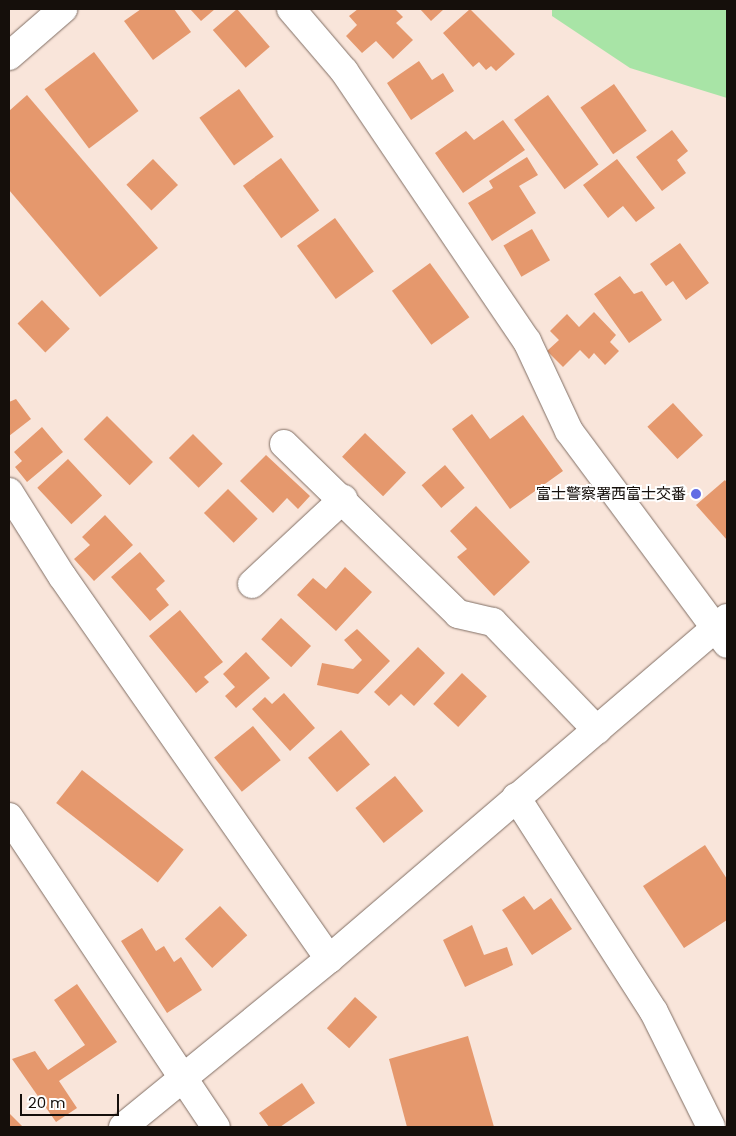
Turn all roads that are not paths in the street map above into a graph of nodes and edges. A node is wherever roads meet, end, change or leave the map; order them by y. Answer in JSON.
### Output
{"nodes":[{"id":1,"x":63,"y":9,"type":"edge"},
{"id":2,"x":291,"y":9,"type":"edge"},
{"id":3,"x":9,"y":56,"type":"edge"},
{"id":4,"x":284,"y":444,"type":"dead end"},
{"id":5,"x":9,"y":492,"type":"edge"},
{"id":6,"x":343,"y":499,"type":"junction"},
{"id":7,"x":252,"y":584,"type":"dead end"},
{"id":8,"x":723,"y":631,"type":"edge"},
{"id":9,"x":597,"y":730,"type":"junction"},
{"id":10,"x":516,"y":797,"type":"junction"},
{"id":11,"x":9,"y":817,"type":"edge"},
{"id":12,"x":329,"y":959,"type":"junction"},
{"id":13,"x":182,"y":1076,"type":"junction"},
{"id":14,"x":123,"y":1127,"type":"edge"},
{"id":15,"x":216,"y":1127,"type":"edge"},
{"id":16,"x":711,"y":1127,"type":"edge"}],
"edges":[{"from":1,"to":3,"type":"street"},
{"from":2,"to":8,"type":"street"},
{"from":4,"to":6,"type":"street"},
{"from":5,"to":12,"type":"street"},
{"from":6,"to":7,"type":"street"},
{"from":6,"to":9,"type":"street"},
{"from":8,"to":9,"type":"street"},
{"from":9,"to":10,"type":"street"},
{"from":10,"to":12,"type":"street"},
{"from":10,"to":16,"type":"street"},
{"from":11,"to":13,"type":"street"},
{"from":12,"to":13,"type":"street"},
{"from":13,"to":14,"type":"street"},
{"from":13,"to":15,"type":"street"}]}
